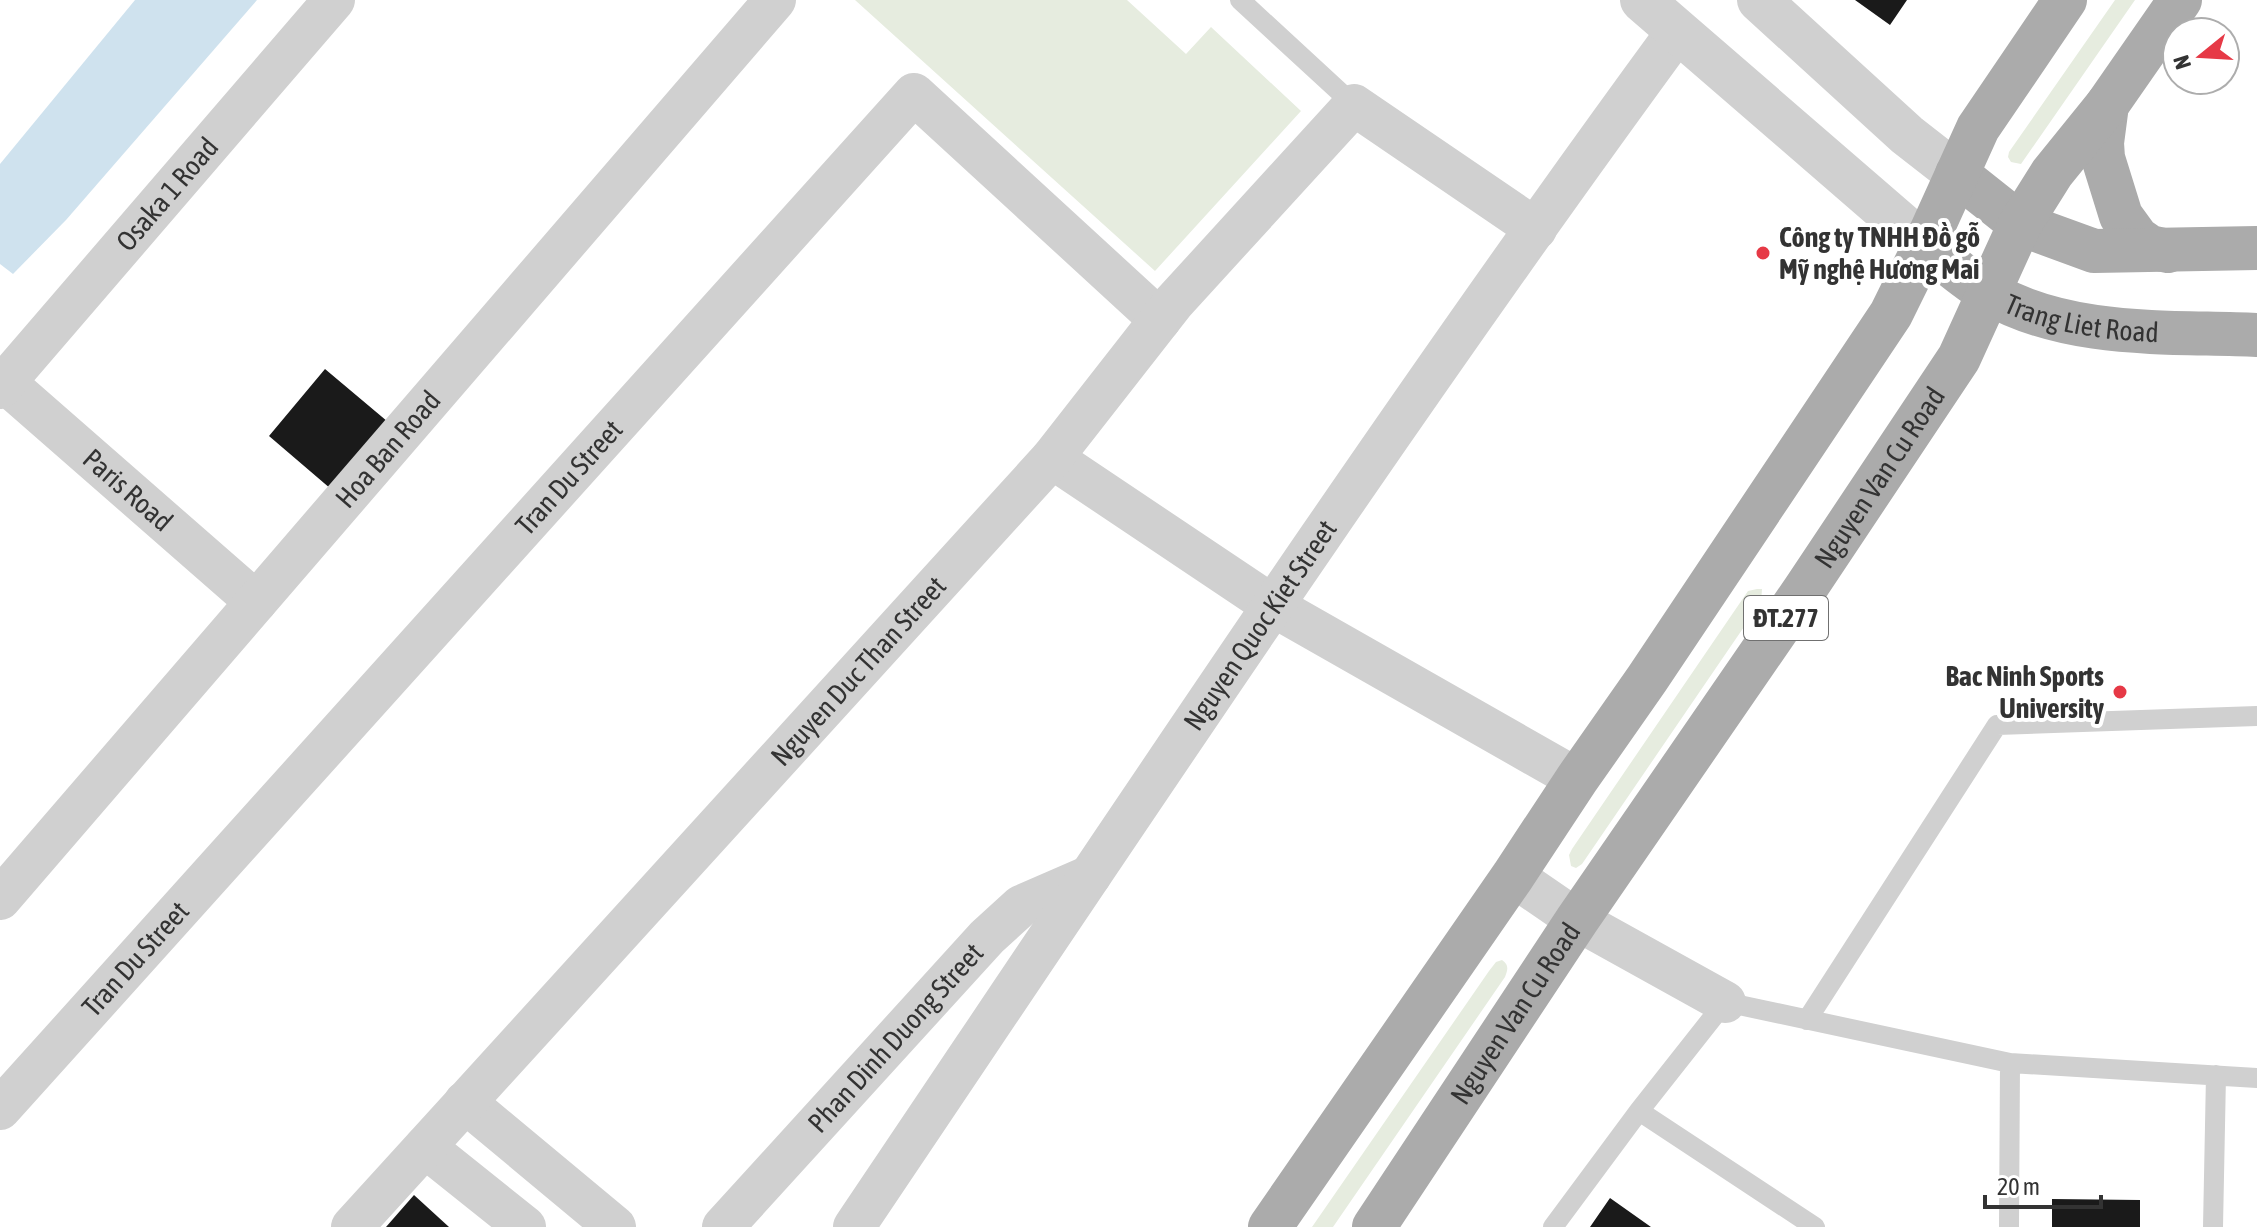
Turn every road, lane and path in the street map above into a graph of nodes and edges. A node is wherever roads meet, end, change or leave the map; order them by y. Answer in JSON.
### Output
{"nodes":[{"id":1,"x":334,"y":0,"type":"edge"},
{"id":2,"x":775,"y":0,"type":"edge"},
{"id":3,"x":1240,"y":0,"type":"edge"},
{"id":4,"x":1642,"y":0,"type":"edge"},
{"id":5,"x":1759,"y":0,"type":"edge"},
{"id":6,"x":2065,"y":0,"type":"edge"},
{"id":7,"x":2180,"y":0,"type":"edge"},
{"id":8,"x":1677,"y":32,"type":"junction"},
{"id":9,"x":1354,"y":105,"type":"junction"},
{"id":10,"x":2107,"y":105,"type":"junction"},
{"id":11,"x":1957,"y":174,"type":"junction"},
{"id":12,"x":2020,"y":224,"type":"junction"},
{"id":13,"x":1536,"y":229,"type":"junction"},
{"id":14,"x":1925,"y":245,"type":"junction"},
{"id":15,"x":2257,"y":248,"type":"edge"},
{"id":16,"x":2168,"y":251,"type":"junction"},
{"id":17,"x":1988,"y":293,"type":"junction"},
{"id":18,"x":1160,"y":320,"type":"junction"},
{"id":19,"x":2257,"y":335,"type":"edge"},
{"id":20,"x":2,"y":383,"type":"edge"},
{"id":21,"x":1052,"y":458,"type":"junction"},
{"id":22,"x":256,"y":602,"type":"junction"},
{"id":23,"x":1273,"y":606,"type":"junction"},
{"id":24,"x":2257,"y":716,"type":"edge"},
{"id":25,"x":1577,"y":779,"type":"junction"},
{"id":26,"x":1090,"y":876,"type":"junction"},
{"id":27,"x":1513,"y":876,"type":"junction"},
{"id":28,"x":0,"y":899,"type":"edge"},
{"id":29,"x":1577,"y":920,"type":"junction"},
{"id":30,"x":1725,"y":1002,"type":"junction"},
{"id":31,"x":1807,"y":1020,"type":"junction"},
{"id":32,"x":2010,"y":1063,"type":"junction"},
{"id":33,"x":2216,"y":1075,"type":"junction"},
{"id":34,"x":2257,"y":1078,"type":"edge"},
{"id":35,"x":465,"y":1102,"type":"junction"},
{"id":36,"x":0,"y":1109,"type":"edge"},
{"id":37,"x":1639,"y":1111,"type":"junction"},
{"id":38,"x":425,"y":1147,"type":"junction"},
{"id":39,"x":352,"y":1227,"type":"edge"},
{"id":40,"x":525,"y":1227,"type":"edge"},
{"id":41,"x":615,"y":1227,"type":"edge"},
{"id":42,"x":723,"y":1227,"type":"edge"},
{"id":43,"x":854,"y":1227,"type":"edge"},
{"id":44,"x":1270,"y":1227,"type":"edge"},
{"id":45,"x":1374,"y":1227,"type":"edge"},
{"id":46,"x":1553,"y":1227,"type":"edge"},
{"id":47,"x":1815,"y":1227,"type":"edge"},
{"id":48,"x":2009,"y":1227,"type":"edge"},
{"id":49,"x":2213,"y":1227,"type":"edge"}],
"edges":[{"from":1,"to":20,"type":"street","name":"Osaka 1 Road"},
{"from":2,"to":22,"type":"street","name":"Hoa Ban Road"},
{"from":3,"to":9,"type":"lane"},
{"from":4,"to":8,"type":"street"},
{"from":5,"to":11,"type":"street"},
{"from":6,"to":11,"type":"main road","number":"ĐT.277"},
{"from":7,"to":10,"type":"main road","name":"Nguyen Van Cu Road","number":"ĐT.277"},
{"from":8,"to":13,"type":"street","name":"Nguyen Quoc Kiet Street"},
{"from":8,"to":14,"type":"street"},
{"from":9,"to":13,"type":"street"},
{"from":9,"to":18,"type":"street","name":"Nguyen Duc Than Street"},
{"from":10,"to":12,"type":"main road","name":"Nguyen Van Cu Road","number":"ĐT.277"},
{"from":10,"to":16,"type":"main road"},
{"from":11,"to":12,"type":"main road"},
{"from":11,"to":14,"type":"main road","number":"ĐT.277"},
{"from":12,"to":16,"type":"main road"},
{"from":12,"to":17,"type":"main road","name":"Nguyen Van Cu Road","number":"ĐT.277"},
{"from":13,"to":23,"type":"street","name":"Nguyen Quoc Kiet Street"},
{"from":14,"to":17,"type":"main road","name":"Trang Liet Road"},
{"from":14,"to":25,"type":"main road","number":"ĐT.277"},
{"from":15,"to":16,"type":"main road"},
{"from":17,"to":19,"type":"main road","name":"Trang Liet Road"},
{"from":17,"to":29,"type":"main road","name":"Nguyen Van Cu Road","number":"ĐT.277"},
{"from":18,"to":21,"type":"street","name":"Nguyen Duc Than Street"},
{"from":18,"to":36,"type":"street","name":"Tran Du Street"},
{"from":20,"to":22,"type":"street","name":"Paris Road"},
{"from":21,"to":23,"type":"street"},
{"from":21,"to":35,"type":"street","name":"Nguyen Duc Than Street"},
{"from":22,"to":28,"type":"street","name":"Hoa Ban Road"},
{"from":23,"to":25,"type":"street"},
{"from":23,"to":26,"type":"street","name":"Nguyen Quoc Kiet Street"},
{"from":24,"to":31,"type":"lane"},
{"from":25,"to":27,"type":"main road","number":"ĐT.277"},
{"from":26,"to":42,"type":"street","name":"Phan Dinh Duong Street"},
{"from":26,"to":43,"type":"street","name":"Nguyen Quoc Kiet Street"},
{"from":27,"to":29,"type":"street"},
{"from":27,"to":44,"type":"main road","number":"ĐT.277"},
{"from":29,"to":30,"type":"street"},
{"from":29,"to":45,"type":"main road","name":"Nguyen Van Cu Road","number":"ĐT.277"},
{"from":30,"to":31,"type":"lane"},
{"from":30,"to":37,"type":"lane"},
{"from":31,"to":32,"type":"lane"},
{"from":32,"to":33,"type":"lane"},
{"from":32,"to":48,"type":"lane"},
{"from":33,"to":34,"type":"lane"},
{"from":33,"to":49,"type":"lane"},
{"from":35,"to":38,"type":"street","name":"Nguyen Duc Than Street"},
{"from":35,"to":41,"type":"street"},
{"from":37,"to":46,"type":"lane"},
{"from":37,"to":47,"type":"lane"},
{"from":38,"to":39,"type":"street","name":"Nguyen Duc Than Street"},
{"from":38,"to":40,"type":"street"}]}
